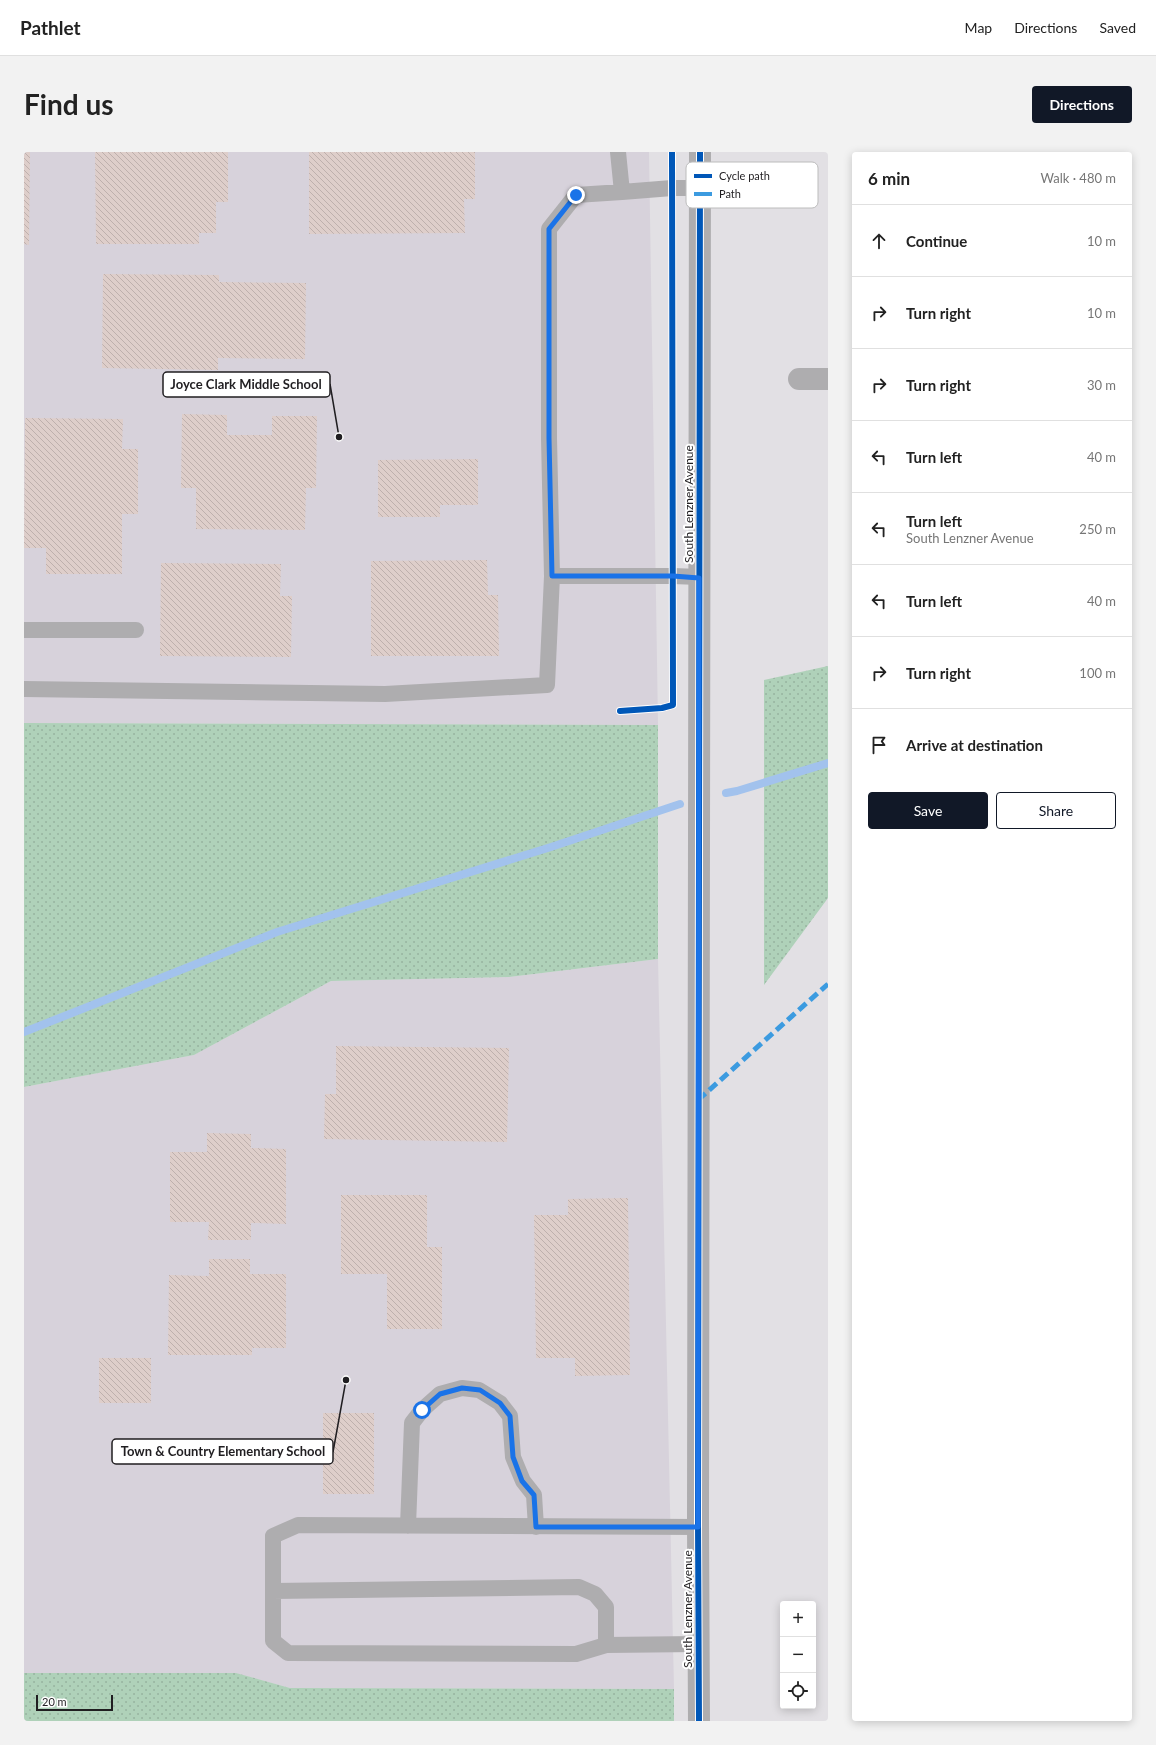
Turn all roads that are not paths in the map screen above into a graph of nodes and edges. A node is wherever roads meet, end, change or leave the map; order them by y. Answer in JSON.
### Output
{"nodes":[{"id":1,"x":618,"y":152,"type":"edge"},
{"id":2,"x":686,"y":188,"type":"edge"},
{"id":3,"x":622,"y":192,"type":"junction"},
{"id":4,"x":700,"y":208,"type":"edge"},
{"id":5,"x":799,"y":379,"type":"dead end"},
{"id":6,"x":828,"y":379,"type":"edge"},
{"id":7,"x":552,"y":576,"type":"junction"},
{"id":8,"x":699,"y":578,"type":"junction"},
{"id":9,"x":24,"y":630,"type":"edge"},
{"id":10,"x":136,"y":630,"type":"dead end"},
{"id":11,"x":24,"y":689,"type":"edge"},
{"id":12,"x":408,"y":1526,"type":"junction"},
{"id":13,"x":536,"y":1527,"type":"junction"},
{"id":14,"x":698,"y":1527,"type":"junction"},
{"id":15,"x":273,"y":1591,"type":"junction"},
{"id":16,"x":698,"y":1644,"type":"junction"},
{"id":17,"x":606,"y":1645,"type":"junction"},
{"id":18,"x":699,"y":1721,"type":"edge"}],
"edges":[{"from":1,"to":3,"type":"lane"},
{"from":2,"to":3,"type":"lane"},
{"from":3,"to":7,"type":"lane"},
{"from":4,"to":8,"type":"street","name":"South Lenzner Avenue"},
{"from":5,"to":6,"type":"street"},
{"from":7,"to":8,"type":"lane"},
{"from":7,"to":11,"type":"lane"},
{"from":8,"to":14,"type":"street","name":"South Lenzner Avenue"},
{"from":9,"to":10,"type":"lane"},
{"from":12,"to":13,"type":"lane"},
{"from":12,"to":13,"type":"lane"},
{"from":12,"to":15,"type":"lane"},
{"from":13,"to":14,"type":"lane"},
{"from":14,"to":16,"type":"street","name":"South Lenzner Avenue"},
{"from":15,"to":17,"type":"lane"},
{"from":15,"to":17,"type":"lane"},
{"from":16,"to":17,"type":"lane"},
{"from":16,"to":18,"type":"street","name":"South Lenzner Avenue"}]}
